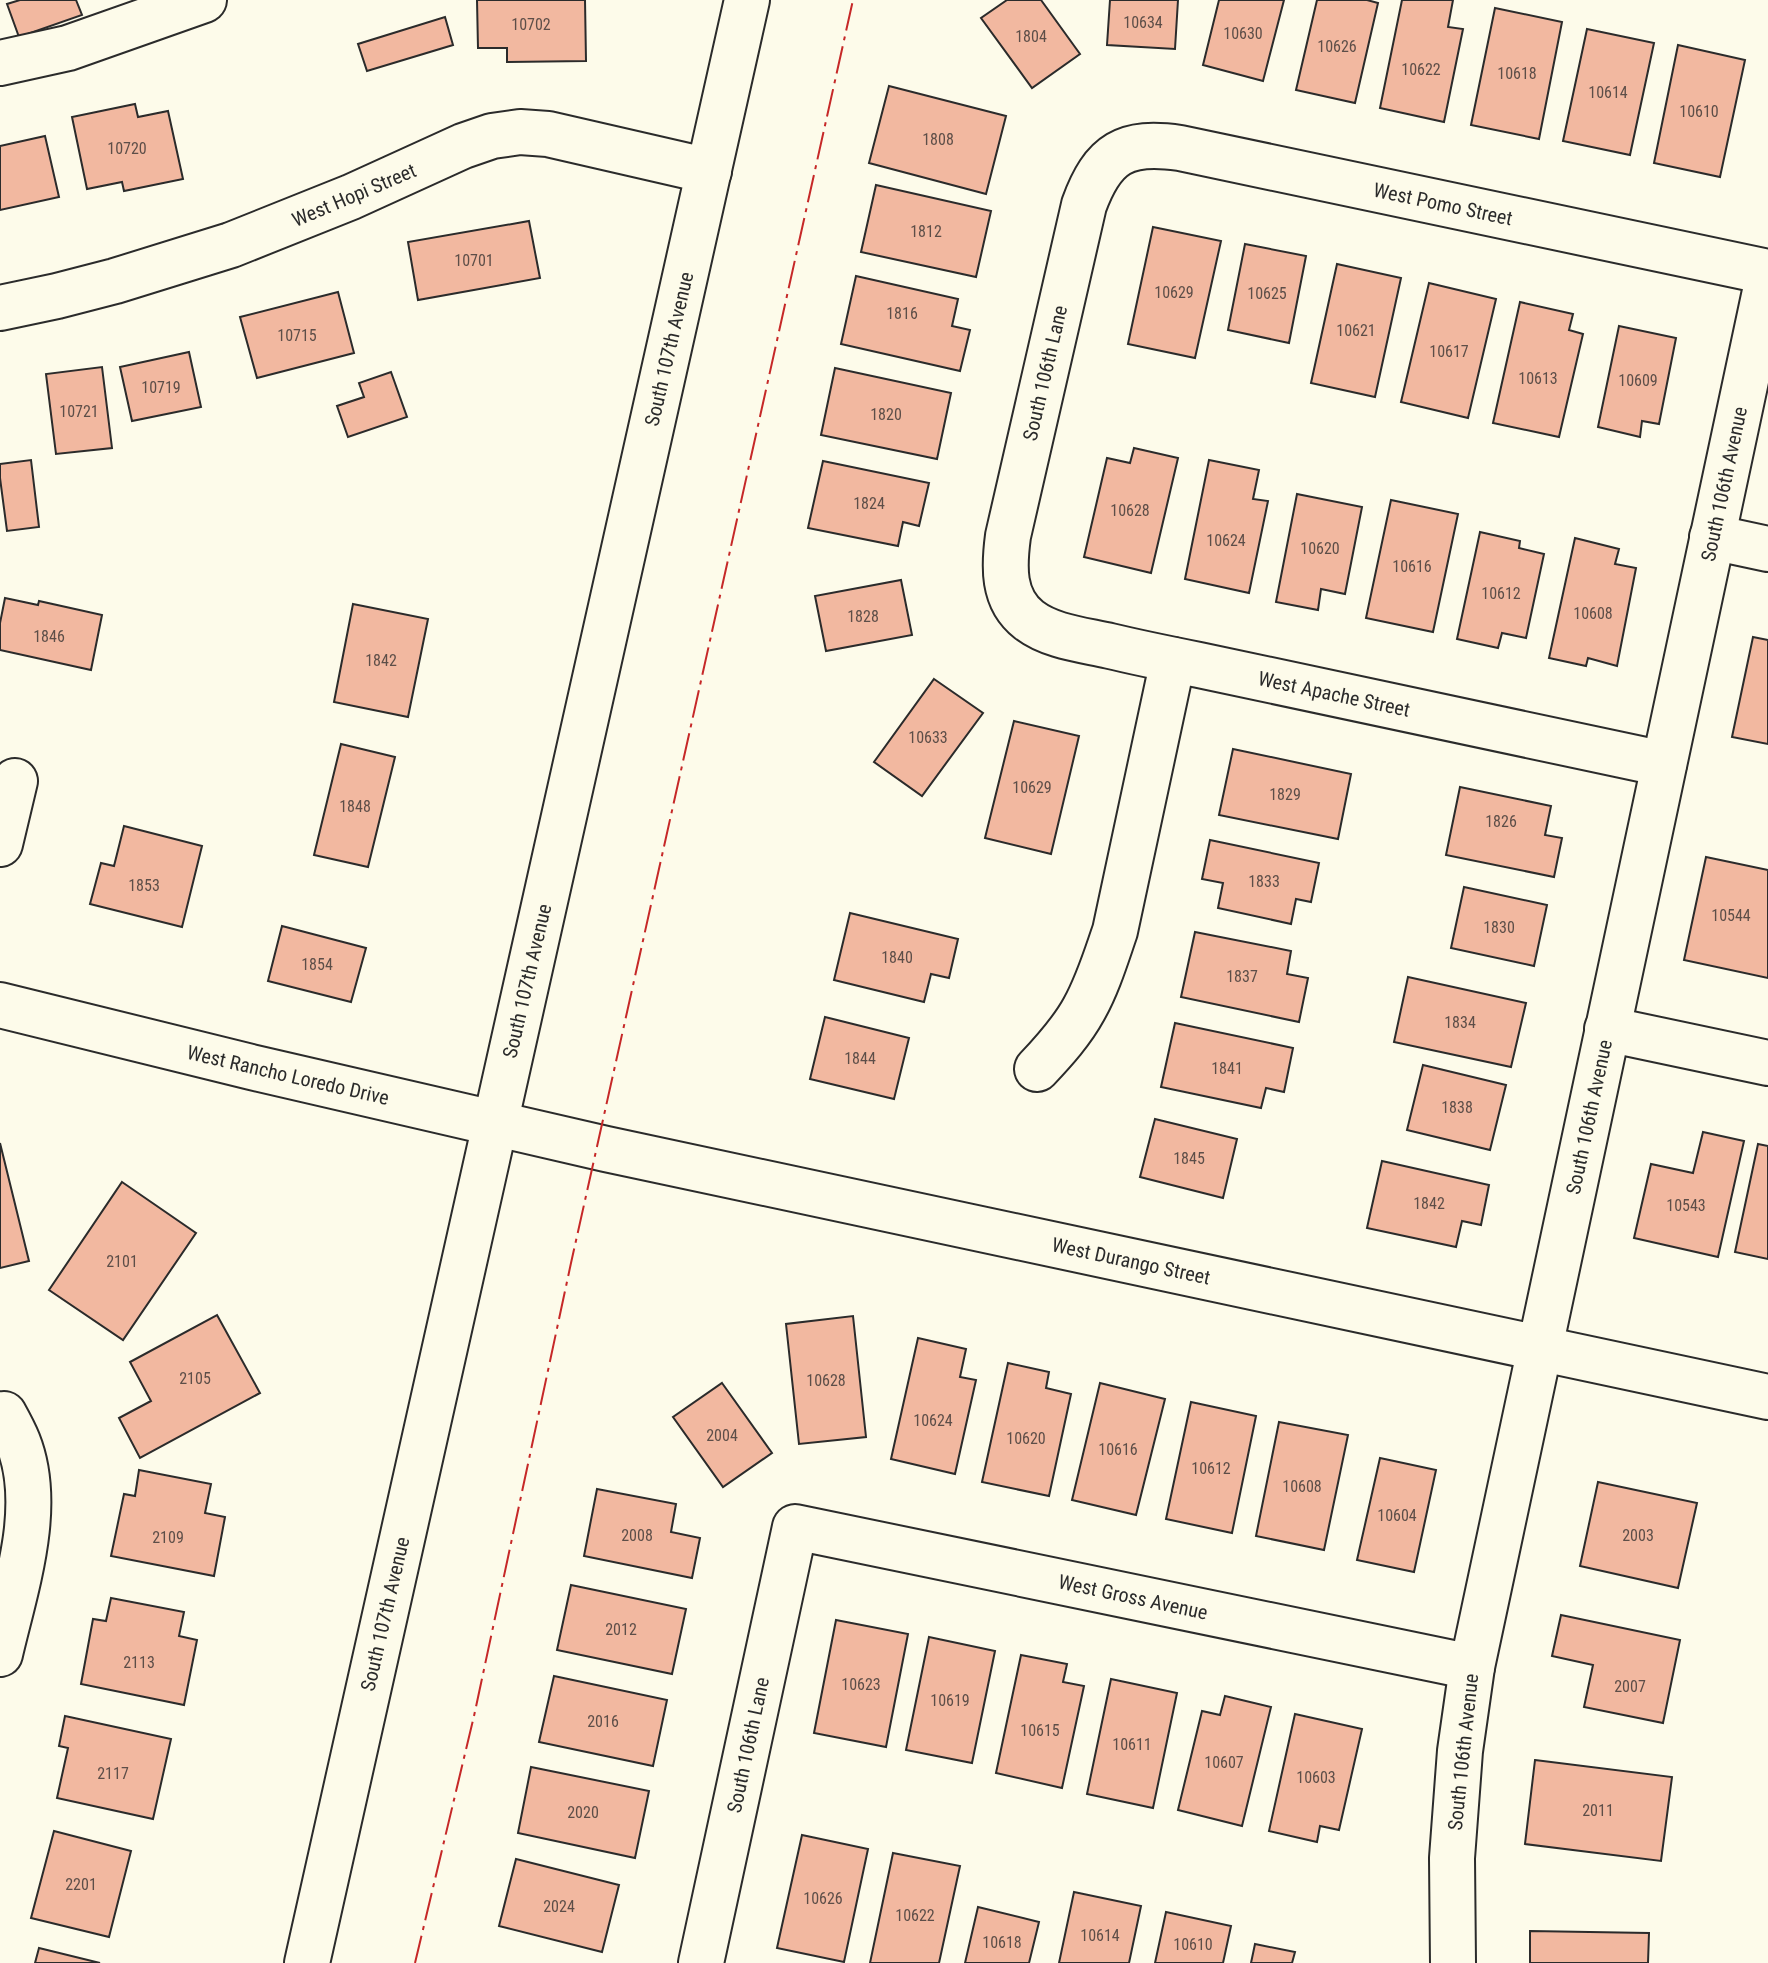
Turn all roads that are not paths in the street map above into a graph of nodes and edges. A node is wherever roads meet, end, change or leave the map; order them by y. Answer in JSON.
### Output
{"nodes":[{"id":1,"x":204,"y":0,"type":"edge"},
{"id":2,"x":747,"y":0,"type":"edge"},
{"id":3,"x":0,"y":63,"type":"edge"},
{"id":4,"x":1119,"y":154,"type":"joint"},
{"id":5,"x":709,"y":171,"type":"junction"},
{"id":6,"x":1768,"y":275,"type":"edge"},
{"id":7,"x":0,"y":308,"type":"edge"},
{"id":8,"x":1712,"y":537,"type":"junction"},
{"id":9,"x":1768,"y":549,"type":"edge"},
{"id":10,"x":1014,"y":604,"type":"joint"},
{"id":11,"x":1173,"y":660,"type":"junction"},
{"id":12,"x":1664,"y":764,"type":"junction"},
{"id":13,"x":15,"y":781,"type":"dead end"},
{"id":14,"x":0,"y":844,"type":"edge"},
{"id":15,"x":0,"y":1005,"type":"edge"},
{"id":16,"x":1607,"y":1029,"type":"junction"},
{"id":17,"x":1768,"y":1063,"type":"edge"},
{"id":18,"x":1037,"y":1069,"type":"dead end"},
{"id":19,"x":495,"y":1123,"type":"junction"},
{"id":20,"x":1540,"y":1348,"type":"junction"},
{"id":21,"x":1768,"y":1397,"type":"edge"},
{"id":22,"x":4,"y":1414,"type":"dead end"},
{"id":23,"x":795,"y":1527,"type":"joint"},
{"id":24,"x":0,"y":1654,"type":"edge"},
{"id":25,"x":1472,"y":1667,"type":"junction"},
{"id":26,"x":307,"y":1963,"type":"edge"},
{"id":27,"x":701,"y":1963,"type":"edge"},
{"id":28,"x":1453,"y":1963,"type":"edge"}],
"edges":[{"from":1,"to":3,"type":"street"},
{"from":2,"to":5,"type":"street","name":"South 107th Avenue"},
{"from":4,"to":6,"type":"street","name":"West Pomo Street"},
{"from":4,"to":10,"type":"street","name":"South 106th Lane"},
{"from":5,"to":7,"type":"street","name":"West Hopi Street"},
{"from":5,"to":19,"type":"street","name":"South 107th Avenue"},
{"from":6,"to":8,"type":"street","name":"South 106th Avenue"},
{"from":8,"to":9,"type":"street"},
{"from":8,"to":12,"type":"street","name":"South 106th Avenue"},
{"from":10,"to":11,"type":"street","name":"West Apache Street"},
{"from":11,"to":12,"type":"street","name":"West Apache Street"},
{"from":11,"to":18,"type":"street"},
{"from":12,"to":16,"type":"street","name":"South 106th Avenue"},
{"from":13,"to":14,"type":"street"},
{"from":15,"to":19,"type":"street","name":"West Rancho Loredo Drive"},
{"from":16,"to":17,"type":"street"},
{"from":16,"to":20,"type":"street","name":"South 106th Avenue"},
{"from":19,"to":20,"type":"street","name":"West Durango Street"},
{"from":19,"to":26,"type":"street","name":"South 107th Avenue"},
{"from":20,"to":21,"type":"street","name":"West Durango Street"},
{"from":20,"to":25,"type":"street","name":"South 106th Avenue"},
{"from":22,"to":24,"type":"street"},
{"from":23,"to":25,"type":"street","name":"West Gross Avenue"},
{"from":23,"to":27,"type":"street","name":"South 106th Lane"},
{"from":25,"to":28,"type":"street","name":"South 106th Avenue"}]}
